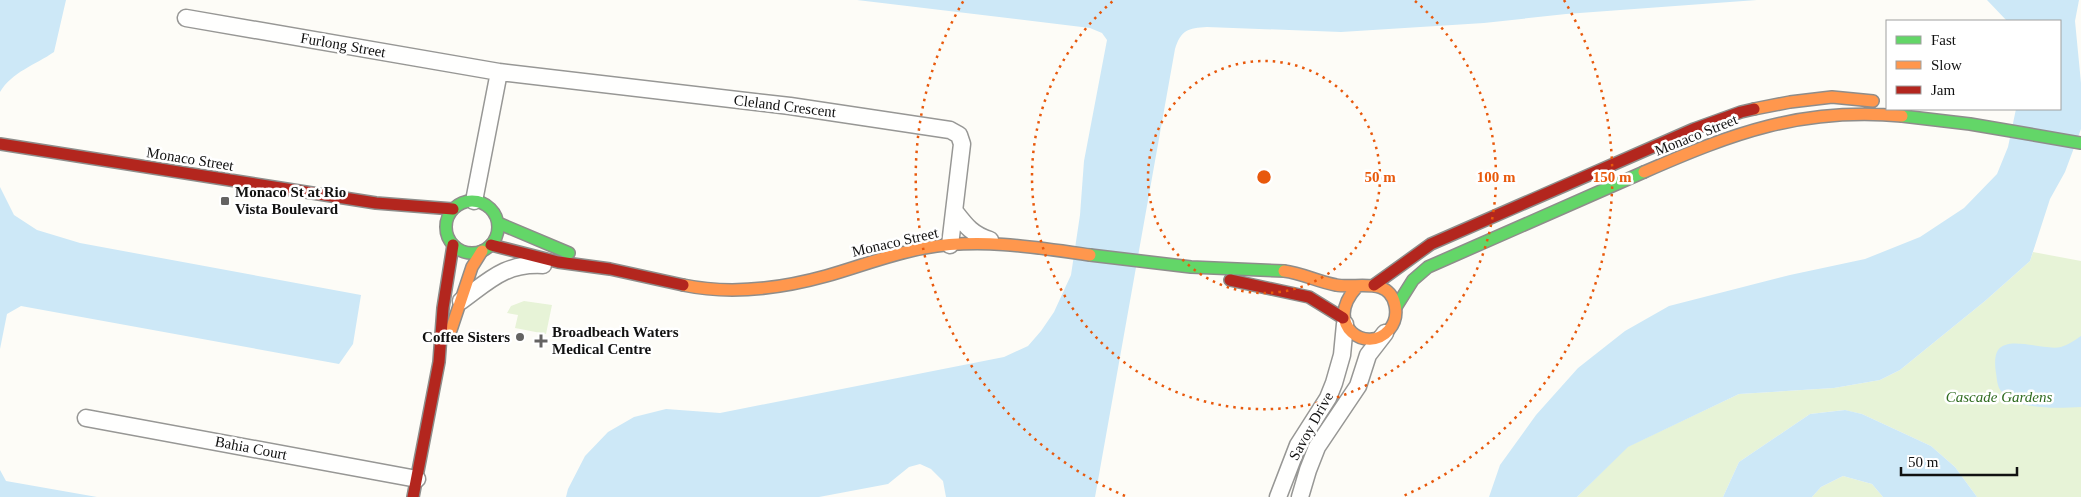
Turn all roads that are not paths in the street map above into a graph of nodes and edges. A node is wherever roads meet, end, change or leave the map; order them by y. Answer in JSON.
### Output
{"nodes":[{"id":1,"x":186,"y":18,"type":"dead end"},
{"id":2,"x":499,"y":72,"type":"junction"},
{"id":3,"x":1886,"y":104,"type":"edge"},
{"id":4,"x":1910,"y":110,"type":"edge"},
{"id":5,"x":1955,"y":123,"type":"junction"},
{"id":6,"x":2081,"y":143,"type":"edge"},
{"id":7,"x":0,"y":144,"type":"edge"},
{"id":8,"x":474,"y":201,"type":"junction"},
{"id":9,"x":376,"y":203,"type":"junction"},
{"id":10,"x":453,"y":209,"type":"junction"},
{"id":11,"x":956,"y":213,"type":"junction"},
{"id":12,"x":419,"y":218,"type":"dead end"},
{"id":13,"x":498,"y":224,"type":"junction"},
{"id":14,"x":1459,"y":233,"type":"junction"},
{"id":15,"x":453,"y":244,"type":"junction"},
{"id":16,"x":950,"y":244,"type":"junction"},
{"id":17,"x":999,"y":244,"type":"junction"},
{"id":18,"x":487,"y":248,"type":"junction"},
{"id":19,"x":1465,"y":252,"type":"junction"},
{"id":20,"x":557,"y":262,"type":"junction"},
{"id":21,"x":607,"y":269,"type":"junction"},
{"id":22,"x":1193,"y":269,"type":"junction"},
{"id":23,"x":1374,"y":285,"type":"junction"},
{"id":24,"x":1356,"y":288,"type":"junction"},
{"id":25,"x":461,"y":301,"type":"junction"},
{"id":26,"x":1396,"y":307,"type":"junction"},
{"id":27,"x":1344,"y":321,"type":"junction"},
{"id":28,"x":1385,"y":333,"type":"junction"},
{"id":29,"x":439,"y":362,"type":"junction"},
{"id":30,"x":86,"y":418,"type":"dead end"},
{"id":31,"x":417,"y":479,"type":"junction"},
{"id":32,"x":413,"y":497,"type":"edge"},
{"id":33,"x":1278,"y":497,"type":"edge"},
{"id":34,"x":1300,"y":497,"type":"edge"}],
"edges":[{"from":1,"to":2,"type":"street","name":"Furlong Street"},
{"from":2,"to":8,"type":"street"},
{"from":2,"to":11,"type":"street","name":"Cleland Crescent"},
{"from":3,"to":14,"type":"street","name":"Monaco Street"},
{"from":4,"to":5,"type":"street","name":"Monaco Street"},
{"from":5,"to":6,"type":"street","name":"Monaco Street"},
{"from":5,"to":19,"type":"street","name":"Monaco Street"},
{"from":7,"to":9,"type":"street","name":"Monaco Street"},
{"from":8,"to":10,"type":"street"},
{"from":8,"to":13,"type":"street"},
{"from":9,"to":10,"type":"street","name":"Monaco Street"},
{"from":9,"to":12,"type":"street","name":"Monaco Street"},
{"from":10,"to":15,"type":"street"},
{"from":11,"to":16,"type":"street","name":"Cleland Crescent"},
{"from":11,"to":17,"type":"street"},
{"from":13,"to":18,"type":"street"},
{"from":13,"to":21,"type":"street","name":"Monaco Street"},
{"from":14,"to":19,"type":"street"},
{"from":14,"to":23,"type":"street","name":"Monaco Street"},
{"from":15,"to":18,"type":"street"},
{"from":15,"to":29,"type":"street"},
{"from":16,"to":17,"type":"street","name":"Monaco Street"},
{"from":16,"to":21,"type":"street","name":"Monaco Street"},
{"from":17,"to":22,"type":"street","name":"Monaco Street"},
{"from":18,"to":20,"type":"street","name":"Monaco Street"},
{"from":18,"to":25,"type":"street"},
{"from":19,"to":26,"type":"street","name":"Monaco Street"},
{"from":20,"to":21,"type":"street","name":"Monaco Street"},
{"from":20,"to":25,"type":"street"},
{"from":22,"to":24,"type":"street","name":"Monaco Street"},
{"from":22,"to":27,"type":"street","name":"Monaco Street"},
{"from":23,"to":24,"type":"street"},
{"from":23,"to":26,"type":"street"},
{"from":24,"to":27,"type":"street"},
{"from":25,"to":29,"type":"street"},
{"from":26,"to":28,"type":"street"},
{"from":27,"to":28,"type":"street"},
{"from":27,"to":33,"type":"street","name":"Savoy Drive"},
{"from":28,"to":34,"type":"street","name":"Savoy Drive"},
{"from":29,"to":31,"type":"street"},
{"from":30,"to":31,"type":"street","name":"Bahia Court"},
{"from":31,"to":32,"type":"street"}]}
